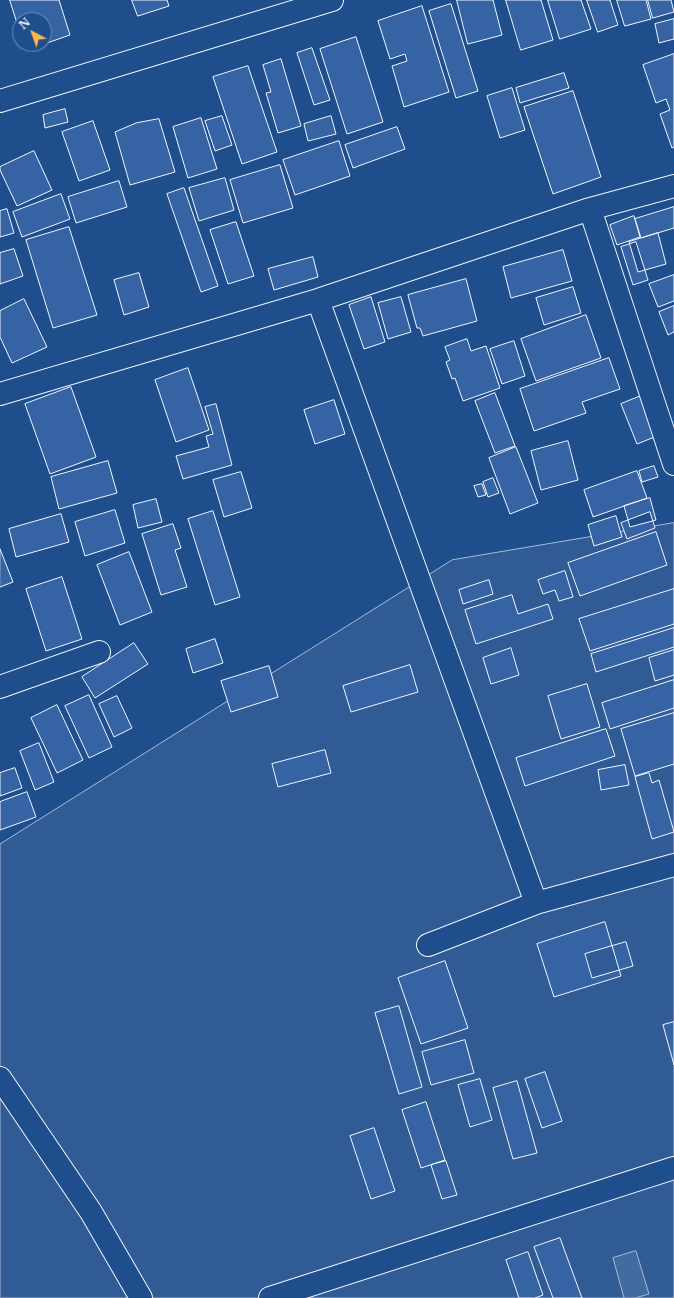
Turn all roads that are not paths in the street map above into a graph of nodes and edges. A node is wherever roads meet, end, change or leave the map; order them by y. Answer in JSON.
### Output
{"nodes":[{"id":1,"x":332,"y":0,"type":"edge"},
{"id":2,"x":0,"y":101,"type":"edge"},
{"id":3,"x":674,"y":186,"type":"edge"},
{"id":4,"x":590,"y":209,"type":"junction"},
{"id":5,"x":318,"y":300,"type":"junction"},
{"id":6,"x":0,"y":394,"type":"edge"},
{"id":7,"x":674,"y":464,"type":"edge"},
{"id":8,"x":99,"y":652,"type":"dead end"},
{"id":9,"x":0,"y":687,"type":"edge"},
{"id":10,"x":674,"y":865,"type":"edge"},
{"id":11,"x":536,"y":903,"type":"junction"},
{"id":12,"x":428,"y":945,"type":"dead end"},
{"id":13,"x":0,"y":1078,"type":"edge"},
{"id":14,"x":674,"y":1168,"type":"edge"},
{"id":15,"x":141,"y":1298,"type":"edge"},
{"id":16,"x":270,"y":1298,"type":"edge"}],
"edges":[{"from":1,"to":2,"type":"street"},
{"from":3,"to":4,"type":"street"},
{"from":4,"to":5,"type":"street"},
{"from":4,"to":7,"type":"street"},
{"from":5,"to":6,"type":"street"},
{"from":5,"to":11,"type":"street"},
{"from":8,"to":9,"type":"street"},
{"from":10,"to":11,"type":"street"},
{"from":11,"to":12,"type":"street"},
{"from":13,"to":15,"type":"street"},
{"from":14,"to":16,"type":"street"}]}
